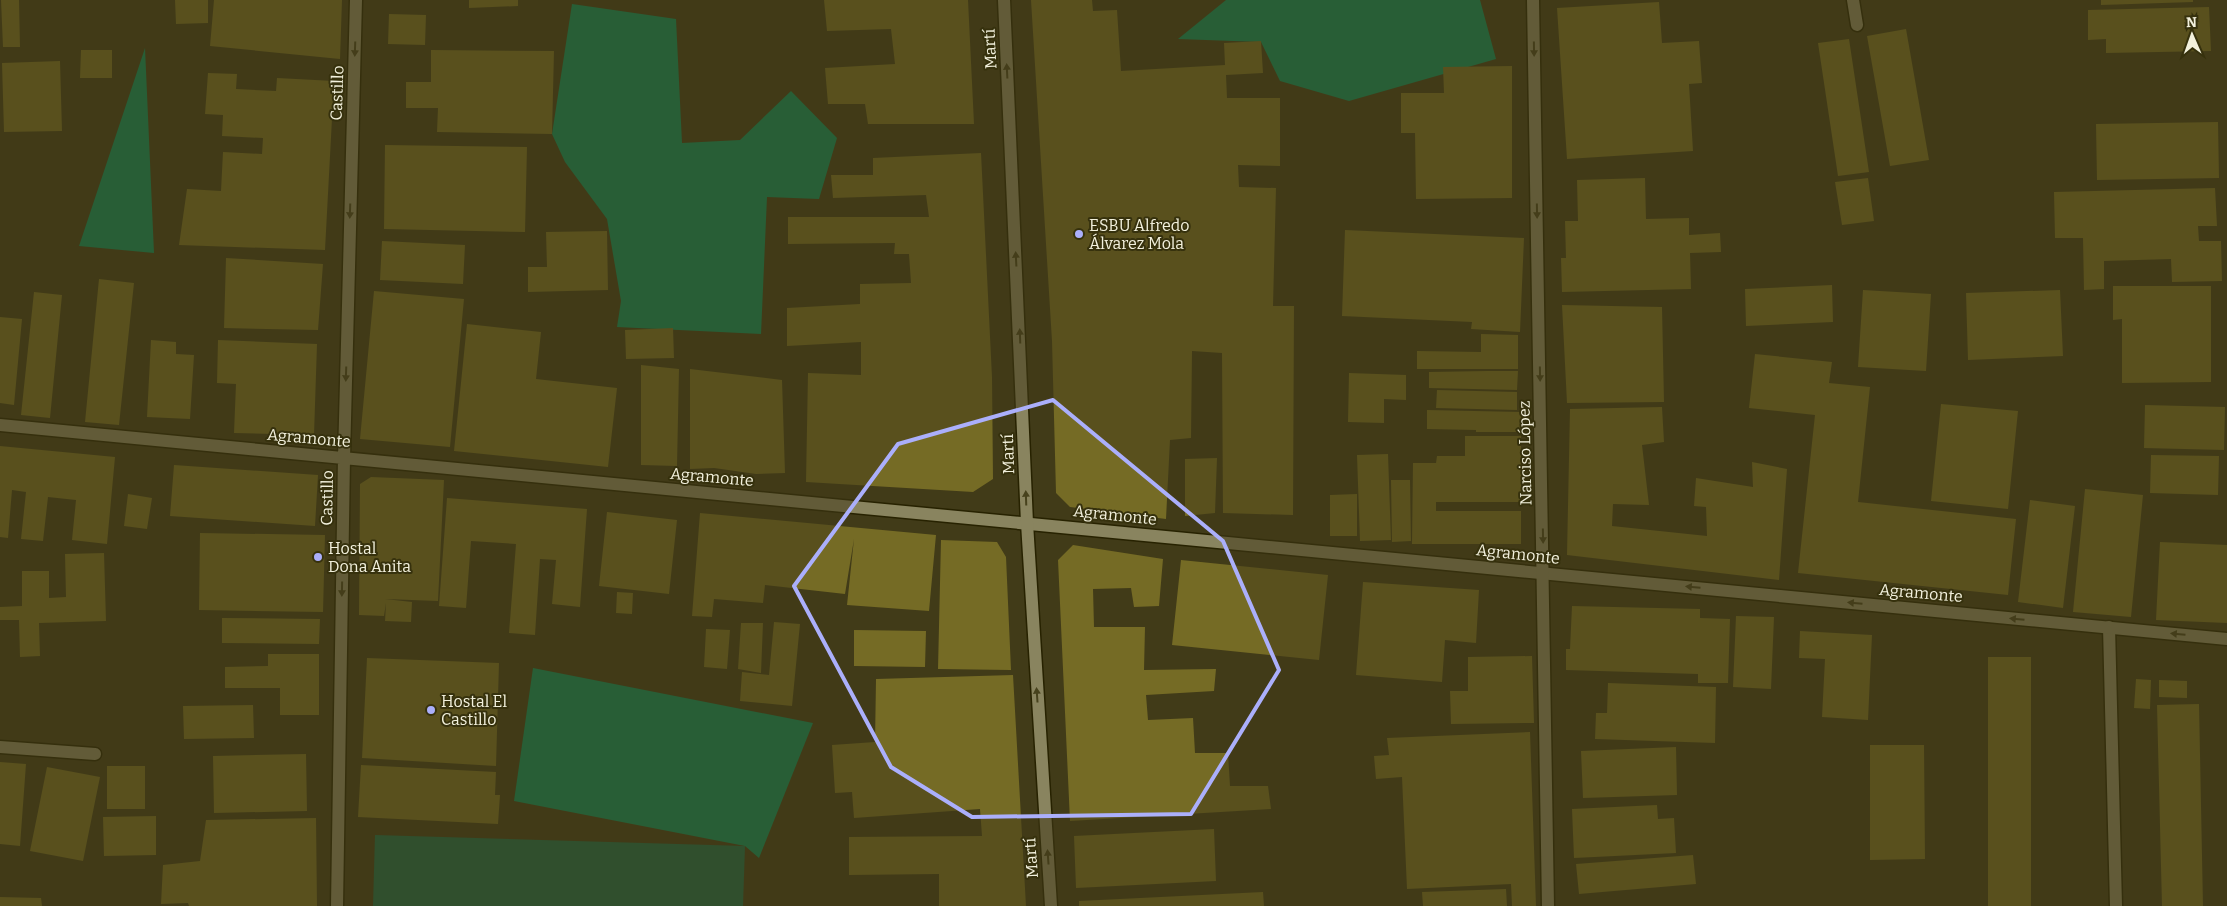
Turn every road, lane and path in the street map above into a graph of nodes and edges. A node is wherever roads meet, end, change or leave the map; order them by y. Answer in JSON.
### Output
{"nodes":[{"id":1,"x":356,"y":0,"type":"edge"},
{"id":2,"x":1004,"y":0,"type":"edge"},
{"id":3,"x":1533,"y":0,"type":"edge"},
{"id":4,"x":1854,"y":0,"type":"edge"},
{"id":5,"x":1857,"y":25,"type":"dead end"},
{"id":6,"x":0,"y":425,"type":"edge"},
{"id":7,"x":344,"y":458,"type":"junction"},
{"id":8,"x":1027,"y":523,"type":"junction"},
{"id":9,"x":1543,"y":573,"type":"junction"},
{"id":10,"x":2109,"y":628,"type":"junction"},
{"id":11,"x":2227,"y":639,"type":"edge"},
{"id":12,"x":0,"y":747,"type":"edge"},
{"id":13,"x":94,"y":754,"type":"dead end"},
{"id":14,"x":337,"y":906,"type":"edge"},
{"id":15,"x":1051,"y":906,"type":"edge"},
{"id":16,"x":1548,"y":906,"type":"edge"},
{"id":17,"x":2116,"y":906,"type":"edge"}],
"edges":[{"from":1,"to":7,"type":"street","name":"Castillo","one_way":true},
{"from":8,"to":2,"type":"street","name":"Martí","one_way":true},
{"from":3,"to":9,"type":"street","name":"Narciso López","one_way":true},
{"from":4,"to":5,"type":"street"},
{"from":6,"to":7,"type":"street","name":"Agramonte"},
{"from":7,"to":8,"type":"street","name":"Agramonte"},
{"from":7,"to":14,"type":"street","name":"Castillo","one_way":true},
{"from":8,"to":9,"type":"street","name":"Agramonte"},
{"from":15,"to":8,"type":"street","name":"Martí","one_way":true},
{"from":10,"to":9,"type":"street","name":"Agramonte","one_way":true},
{"from":9,"to":16,"type":"street","name":"Narciso López"},
{"from":11,"to":10,"type":"street","name":"Agramonte","one_way":true},
{"from":10,"to":17,"type":"street"},
{"from":12,"to":13,"type":"street"}]}
